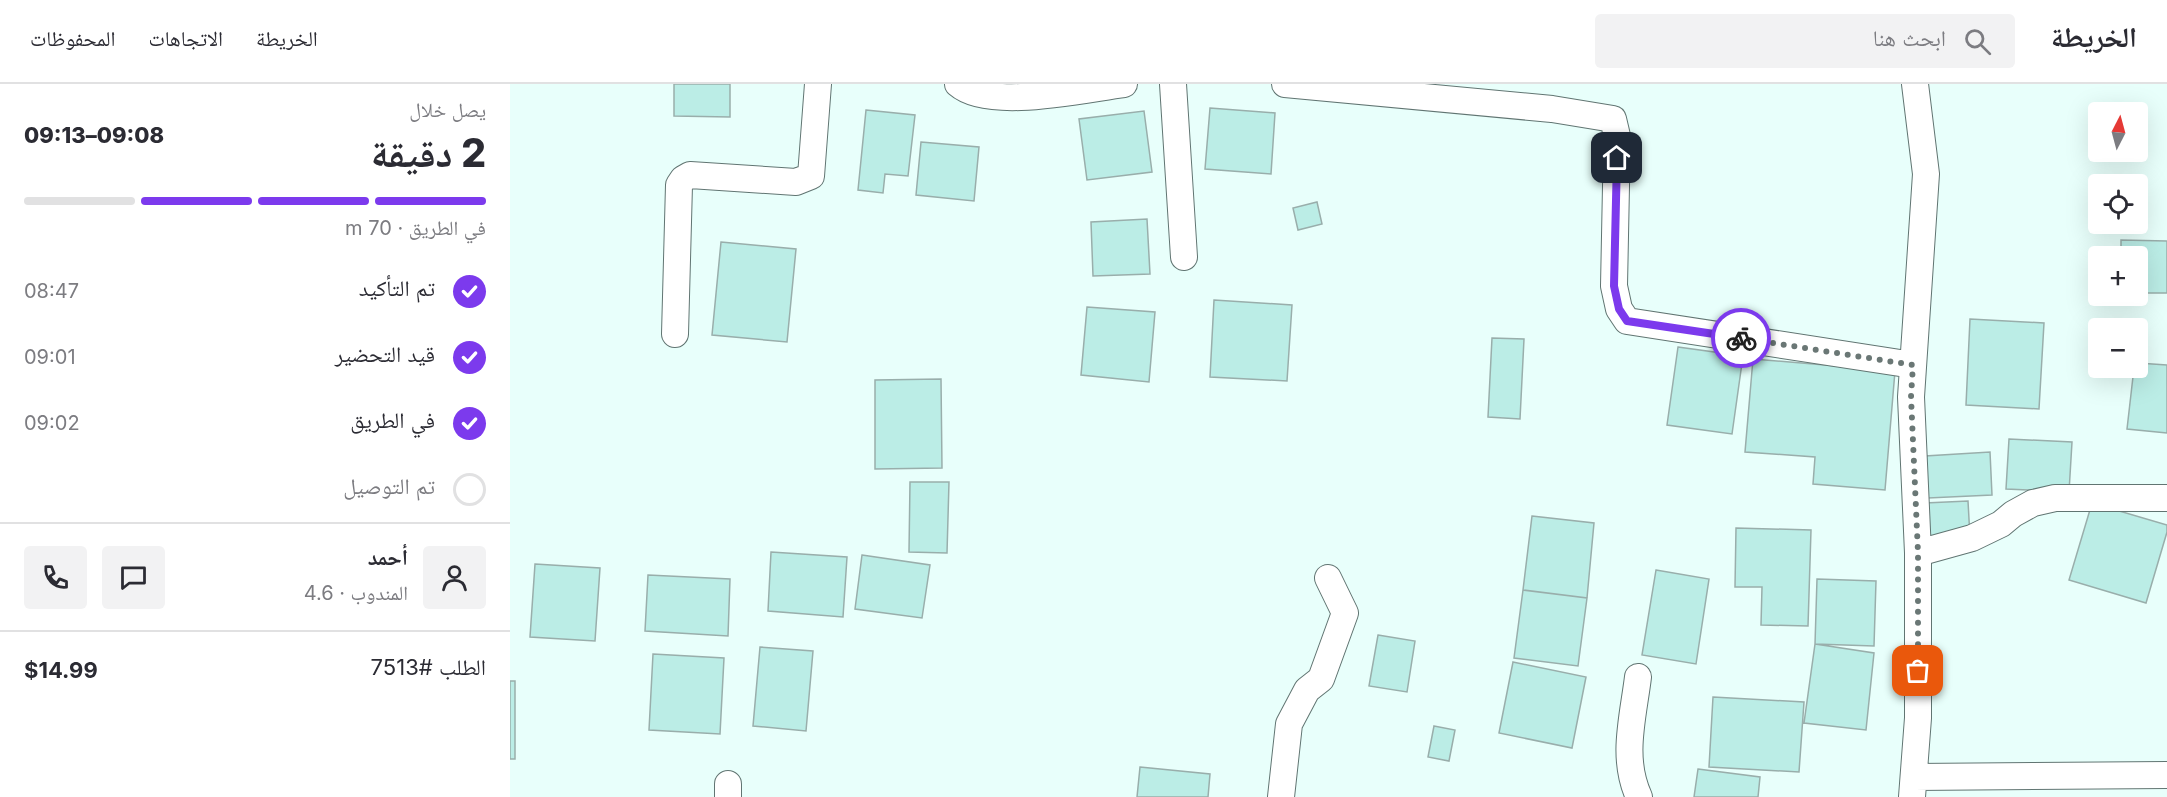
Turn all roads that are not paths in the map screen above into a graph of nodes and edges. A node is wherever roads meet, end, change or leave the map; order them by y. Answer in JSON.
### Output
{"nodes":[{"id":1,"x":818,"y":84,"type":"edge"},
{"id":2,"x":958,"y":84,"type":"edge"},
{"id":3,"x":1124,"y":84,"type":"edge"},
{"id":4,"x":1173,"y":84,"type":"edge"},
{"id":5,"x":1285,"y":84,"type":"edge"},
{"id":6,"x":1915,"y":84,"type":"edge"},
{"id":7,"x":1184,"y":257,"type":"dead end"},
{"id":8,"x":675,"y":334,"type":"dead end"},
{"id":9,"x":1913,"y":365,"type":"junction"},
{"id":10,"x":2167,"y":498,"type":"edge"},
{"id":11,"x":1918,"y":553,"type":"junction"},
{"id":12,"x":1328,"y":578,"type":"dead end"},
{"id":13,"x":1638,"y":677,"type":"dead end"},
{"id":14,"x":2167,"y":775,"type":"edge"},
{"id":15,"x":1913,"y":787,"type":"edge"},
{"id":16,"x":1281,"y":797,"type":"edge"},
{"id":17,"x":1639,"y":797,"type":"edge"}],
"edges":[{"from":1,"to":8,"type":"street"},
{"from":2,"to":3,"type":"street"},
{"from":4,"to":7,"type":"street"},
{"from":5,"to":9,"type":"street"},
{"from":6,"to":9,"type":"street"},
{"from":9,"to":11,"type":"street"},
{"from":10,"to":11,"type":"street"},
{"from":11,"to":15,"type":"street"},
{"from":12,"to":16,"type":"street"},
{"from":13,"to":17,"type":"street"},
{"from":14,"to":15,"type":"street"}]}
